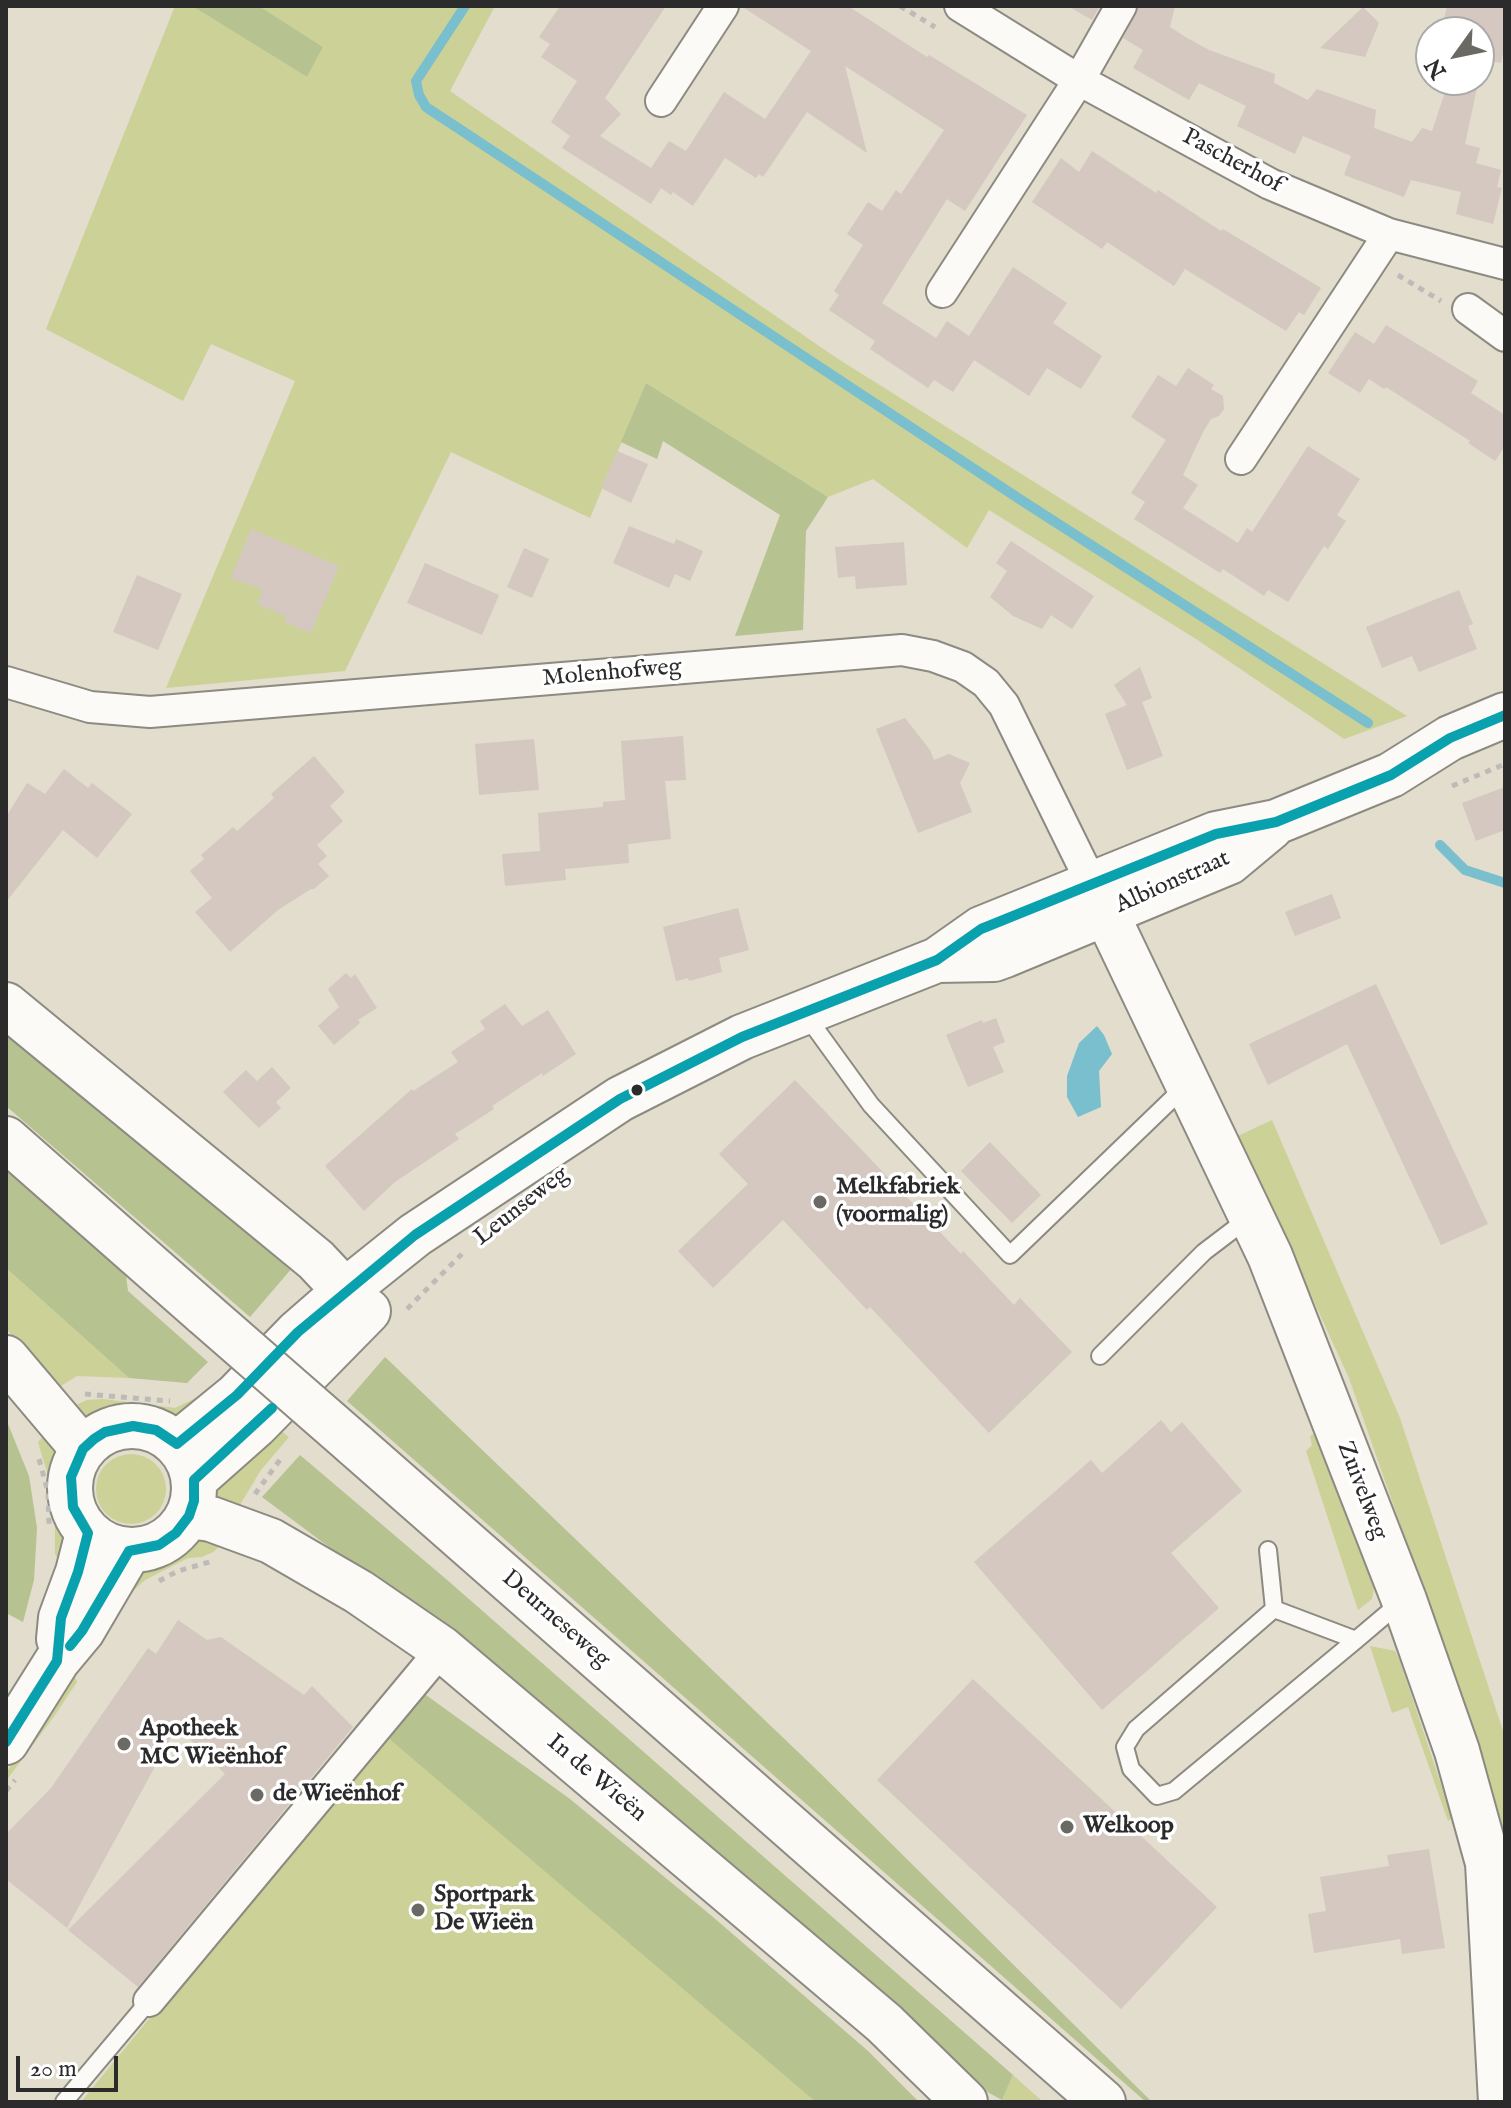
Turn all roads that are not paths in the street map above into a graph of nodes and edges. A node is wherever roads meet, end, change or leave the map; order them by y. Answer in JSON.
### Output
{"nodes":[{"id":1,"x":723,"y":6,"type":"edge"},
{"id":2,"x":960,"y":6,"type":"edge"},
{"id":3,"x":1121,"y":6,"type":"edge"},
{"id":4,"x":1079,"y":80,"type":"junction"},
{"id":5,"x":661,"y":101,"type":"dead end"},
{"id":6,"x":1389,"y":234,"type":"junction"},
{"id":7,"x":1505,"y":264,"type":"edge"},
{"id":8,"x":942,"y":292,"type":"dead end"},
{"id":9,"x":1468,"y":309,"type":"dead end"},
{"id":10,"x":1505,"y":336,"type":"edge"},
{"id":11,"x":1241,"y":459,"type":"dead end"},
{"id":12,"x":6,"y":682,"type":"edge"},
{"id":13,"x":1505,"y":715,"type":"edge"},
{"id":14,"x":1505,"y":746,"type":"edge"},
{"id":15,"x":1391,"y":775,"type":"junction"},
{"id":16,"x":1099,"y":899,"type":"junction"},
{"id":17,"x":6,"y":1005,"type":"edge"},
{"id":18,"x":804,"y":1013,"type":"junction"},
{"id":19,"x":1191,"y":1092,"type":"junction"},
{"id":20,"x":6,"y":1139,"type":"edge"},
{"id":21,"x":466,"y":1203,"type":"junction"},
{"id":22,"x":1251,"y":1216,"type":"junction"},
{"id":23,"x":345,"y":1291,"type":"junction"},
{"id":24,"x":339,"y":1339,"type":"junction"},
{"id":25,"x":1100,"y":1356,"type":"dead end"},
{"id":26,"x":6,"y":1358,"type":"edge"},
{"id":27,"x":83,"y":1449,"type":"junction"},
{"id":28,"x":187,"y":1480,"type":"junction"},
{"id":29,"x":69,"y":1534,"type":"junction"},
{"id":30,"x":1268,"y":1550,"type":"dead end"},
{"id":31,"x":129,"y":1551,"type":"junction"},
{"id":32,"x":1404,"y":1600,"type":"junction"},
{"id":33,"x":1274,"y":1609,"type":"junction"},
{"id":34,"x":1356,"y":1640,"type":"junction"},
{"id":35,"x":442,"y":1649,"type":"junction"},
{"id":36,"x":57,"y":1661,"type":"junction"},
{"id":37,"x":6,"y":1742,"type":"edge"},
{"id":38,"x":149,"y":2001,"type":"joint"},
{"id":39,"x":64,"y":2102,"type":"edge"},
{"id":40,"x":965,"y":2102,"type":"edge"},
{"id":41,"x":1103,"y":2102,"type":"edge"},
{"id":42,"x":1501,"y":2102,"type":"edge"}],
"edges":[{"from":1,"to":5,"type":"street"},
{"from":2,"to":4,"type":"street","name":"Pascherhof"},
{"from":3,"to":4,"type":"street"},
{"from":4,"to":6,"type":"street","name":"Pascherhof"},
{"from":4,"to":8,"type":"street"},
{"from":6,"to":7,"type":"street","name":"Pascherhof"},
{"from":6,"to":11,"type":"street"},
{"from":9,"to":10,"type":"street"},
{"from":12,"to":16,"type":"street","name":"Molenhofweg"},
{"from":13,"to":15,"type":"main road","name":"Albionstraat"},
{"from":14,"to":15,"type":"main road","name":"Albionstraat"},
{"from":15,"to":16,"type":"main road","name":"Albionstraat"},
{"from":16,"to":18,"type":"main road","name":"Leunseweg"},
{"from":16,"to":19,"type":"main road","name":"Zuivelweg"},
{"from":17,"to":23,"type":"main road"},
{"from":18,"to":19,"type":"lane"},
{"from":18,"to":21,"type":"main road","name":"Leunseweg"},
{"from":19,"to":22,"type":"main road","name":"Zuivelweg"},
{"from":20,"to":41,"type":"main road","name":"Deurneseweg","bridge":true},
{"from":21,"to":23,"type":"main road","name":"Leunseweg"},
{"from":21,"to":24,"type":"main road","name":"Leunseweg"},
{"from":22,"to":25,"type":"lane"},
{"from":22,"to":32,"type":"main road","name":"Zuivelweg"},
{"from":23,"to":24,"type":"main road"},
{"from":23,"to":28,"type":"main road","name":"Leunseweg"},
{"from":24,"to":28,"type":"main road","name":"Leunseweg"},
{"from":26,"to":27,"type":"main road"},
{"from":27,"to":28,"type":"main road"},
{"from":27,"to":29,"type":"main road"},
{"from":28,"to":31,"type":"main road"},
{"from":28,"to":35,"type":"main road","name":"In de Wieën"},
{"from":29,"to":31,"type":"main road"},
{"from":29,"to":36,"type":"main road"},
{"from":30,"to":33,"type":"lane"},
{"from":31,"to":36,"type":"main road"},
{"from":32,"to":34,"type":"lane"},
{"from":32,"to":42,"type":"main road","name":"Zuivelweg"},
{"from":33,"to":34,"type":"lane"},
{"from":33,"to":34,"type":"lane"},
{"from":35,"to":38,"type":"street"},
{"from":35,"to":40,"type":"main road","name":"In de Wieën"},
{"from":36,"to":37,"type":"main road"},
{"from":38,"to":39,"type":"lane"}]}
